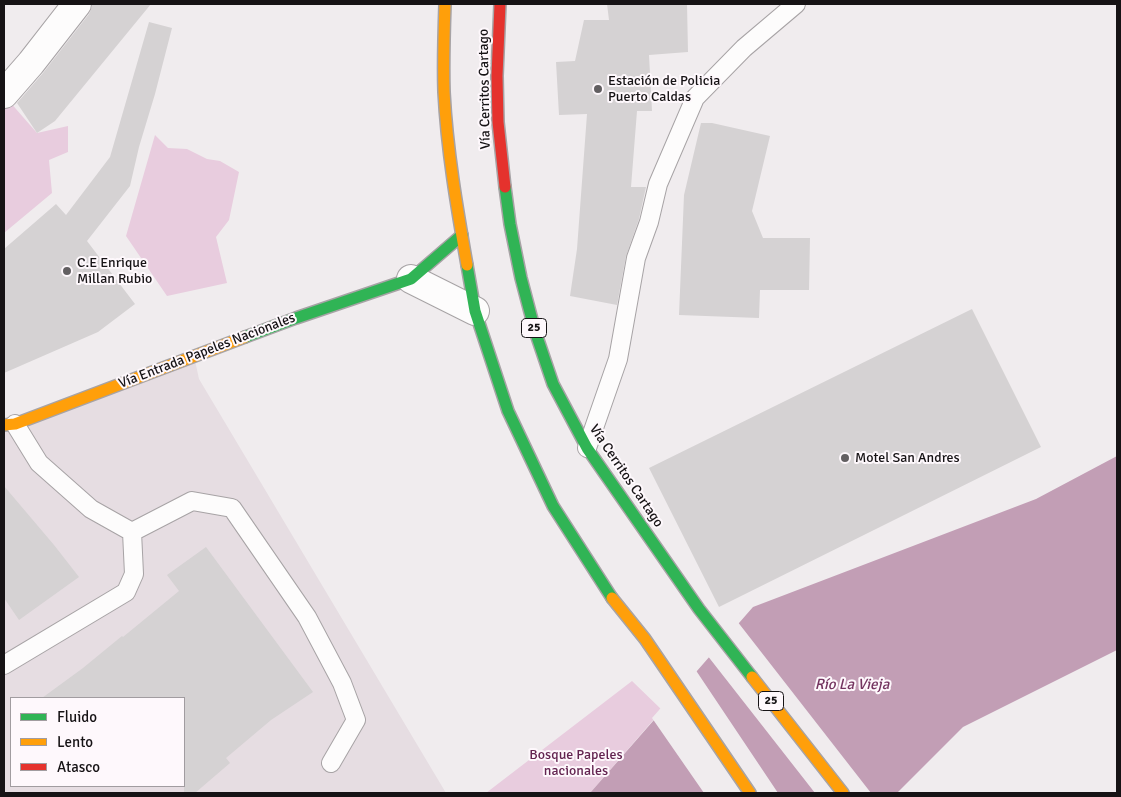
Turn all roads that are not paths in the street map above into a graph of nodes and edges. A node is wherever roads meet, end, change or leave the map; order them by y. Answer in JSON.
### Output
{"nodes":[{"id":1,"x":77,"y":4,"type":"edge"},
{"id":2,"x":445,"y":4,"type":"edge"},
{"id":3,"x":500,"y":4,"type":"edge"},
{"id":4,"x":796,"y":4,"type":"edge"},
{"id":5,"x":4,"y":94,"type":"edge"},
{"id":6,"x":462,"y":235,"type":"junction"},
{"id":7,"x":411,"y":279,"type":"junction"},
{"id":8,"x":476,"y":311,"type":"junction"},
{"id":9,"x":9,"y":425,"type":"edge"},
{"id":10,"x":587,"y":448,"type":"junction"},
{"id":11,"x":132,"y":532,"type":"junction"},
{"id":12,"x":4,"y":665,"type":"edge"},
{"id":13,"x":331,"y":763,"type":"dead end"},
{"id":14,"x":750,"y":793,"type":"edge"},
{"id":15,"x":843,"y":793,"type":"edge"}],
"edges":[{"from":1,"to":5,"type":"street"},
{"from":2,"to":6,"type":"main road"},
{"from":3,"to":10,"type":"main road","name":"Vía Cerritos Cartago","number":"25"},
{"from":4,"to":10,"type":"lane"},
{"from":6,"to":7,"type":"main road","name":"Vía Entrada Papeles Nacionales"},
{"from":6,"to":8,"type":"main road"},
{"from":7,"to":8,"type":"street"},
{"from":7,"to":9,"type":"main road","name":"Vía Entrada Papeles Nacionales"},
{"from":8,"to":14,"type":"main road"},
{"from":9,"to":11,"type":"lane"},
{"from":10,"to":15,"type":"main road","name":"Vía Cerritos Cartago","number":"25"},
{"from":11,"to":12,"type":"lane"},
{"from":11,"to":13,"type":"lane"}]}
